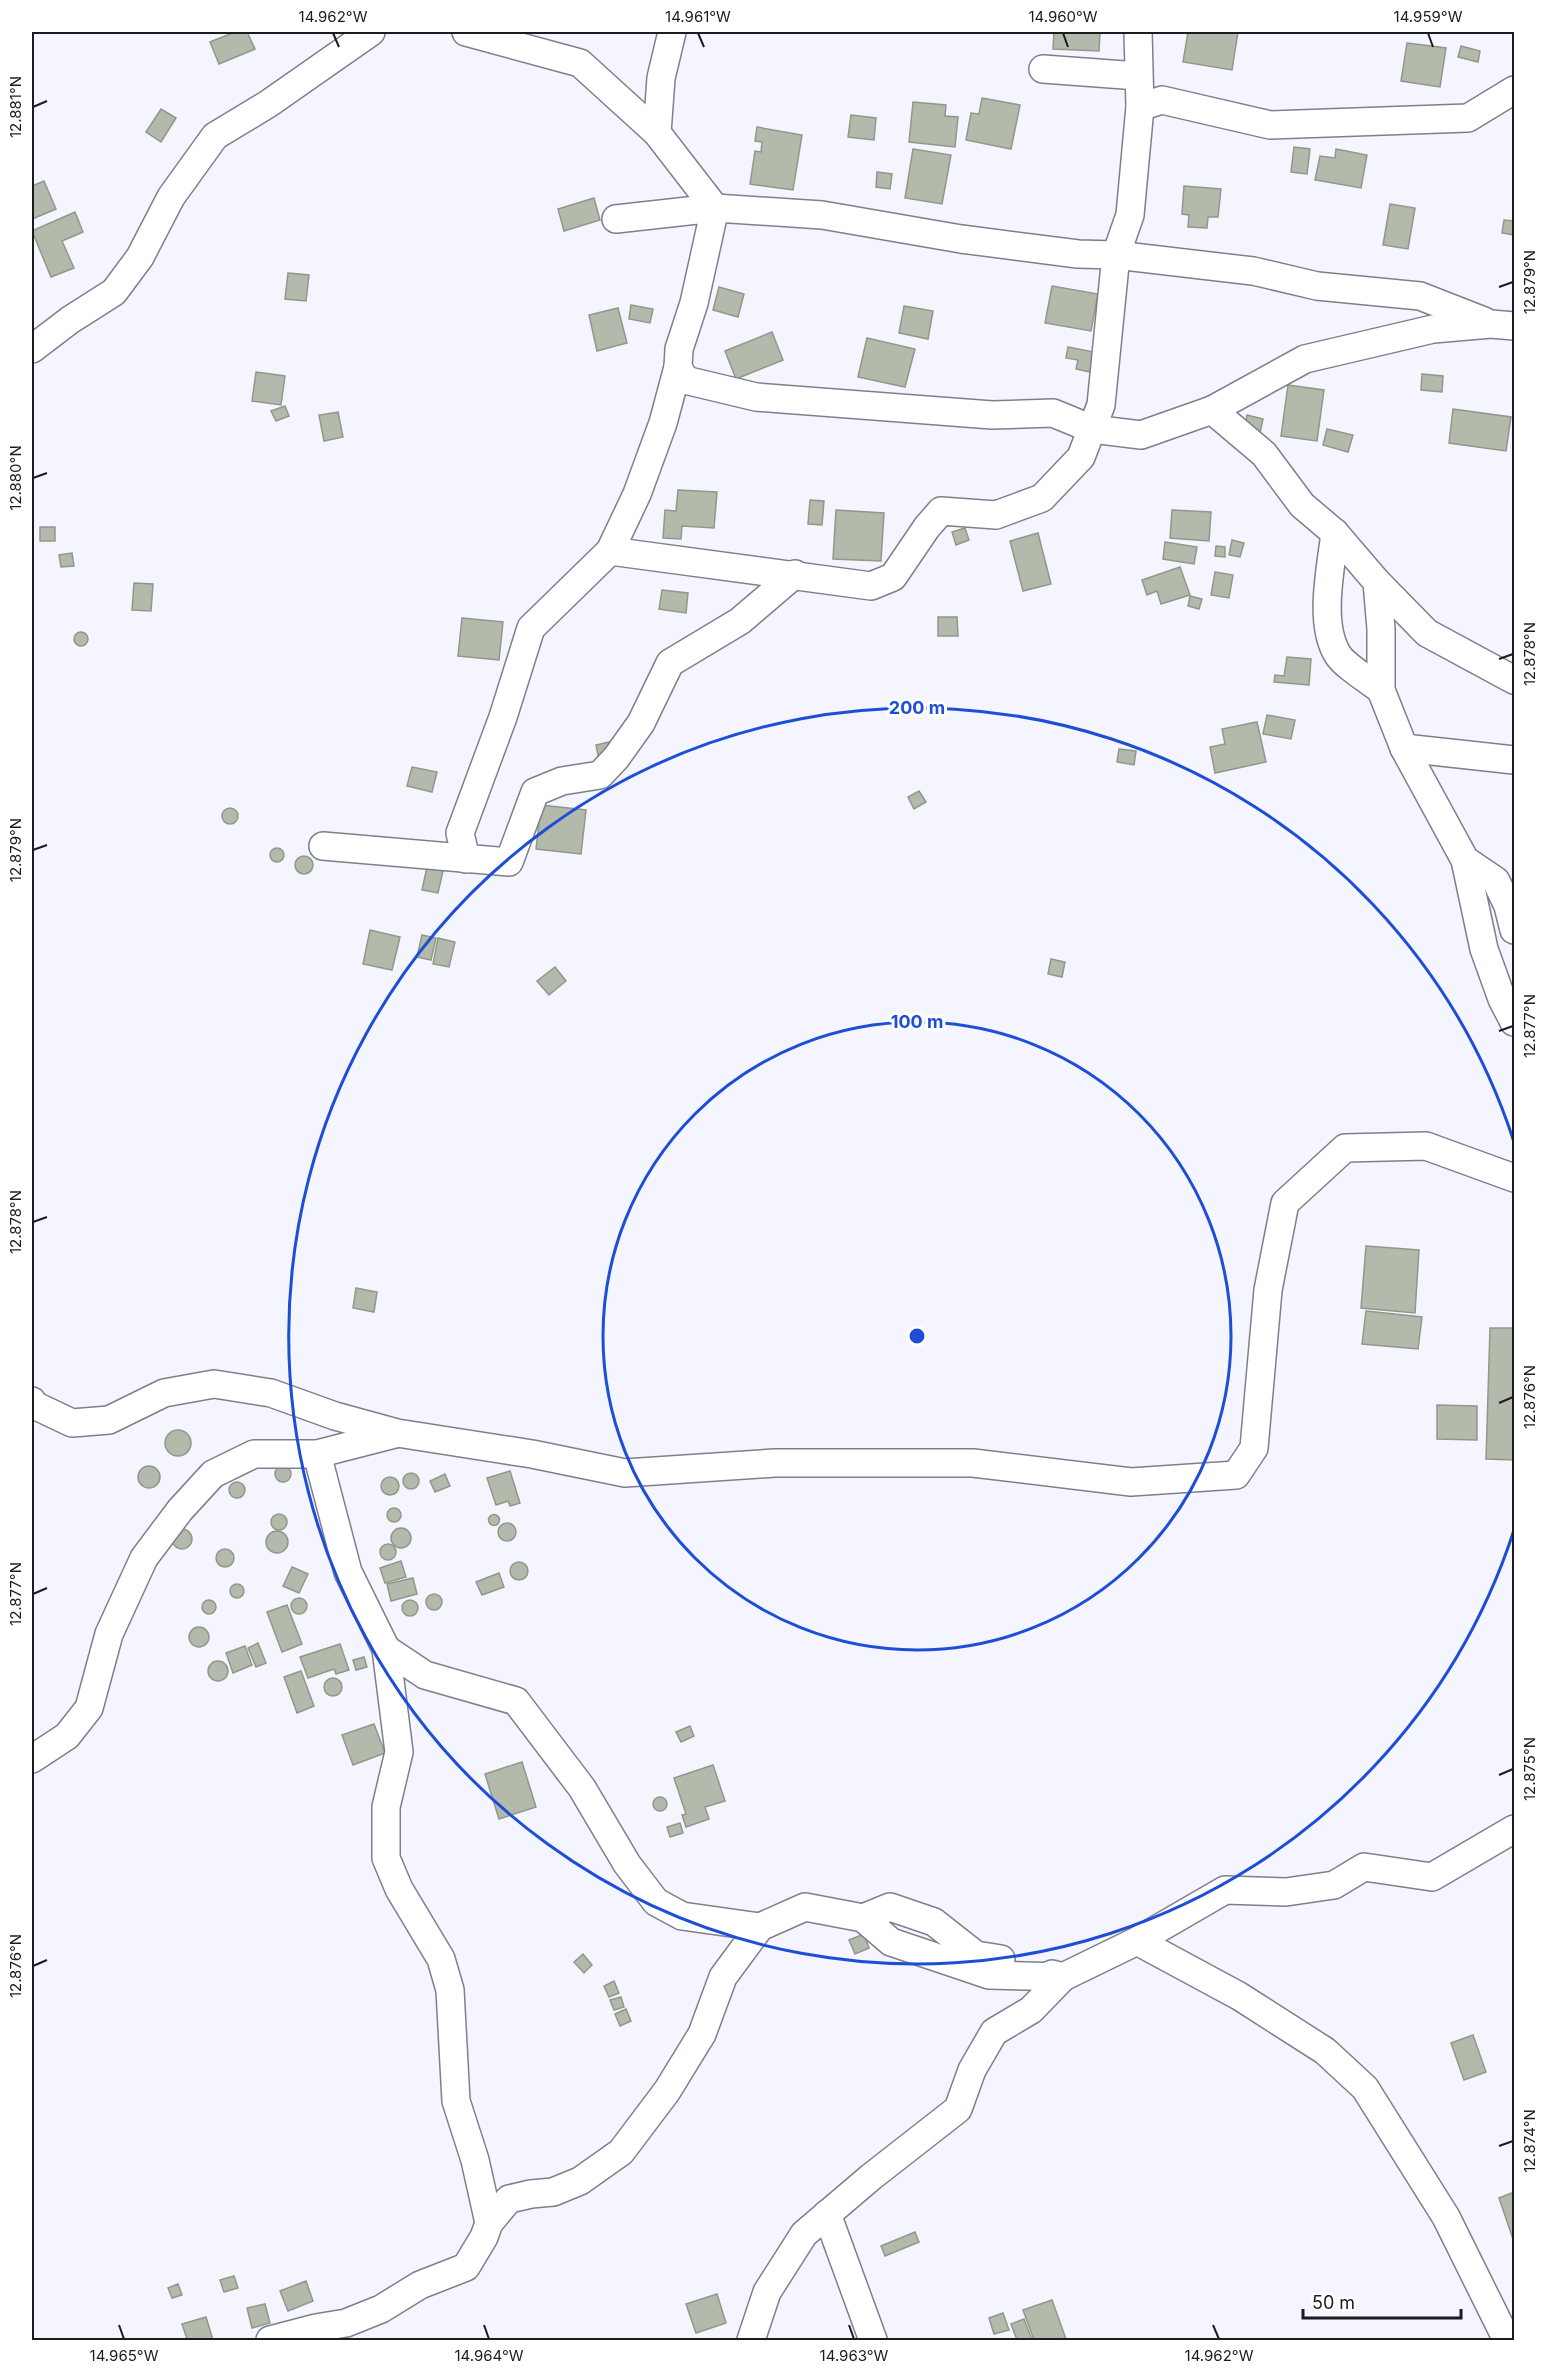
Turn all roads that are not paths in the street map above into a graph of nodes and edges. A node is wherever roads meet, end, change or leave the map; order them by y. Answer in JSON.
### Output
{"nodes":[{"id":1,"x":371,"y":32,"type":"edge"},
{"id":2,"x":466,"y":32,"type":"edge"},
{"id":3,"x":672,"y":32,"type":"edge"},
{"id":4,"x":1138,"y":32,"type":"edge"},
{"id":5,"x":1043,"y":69,"type":"dead end"},
{"id":6,"x":1138,"y":76,"type":"junction"},
{"id":7,"x":1515,"y":90,"type":"edge"},
{"id":8,"x":1140,"y":107,"type":"junction"},
{"id":9,"x":657,"y":133,"type":"junction"},
{"id":10,"x":715,"y":207,"type":"junction"},
{"id":11,"x":616,"y":219,"type":"dead end"},
{"id":12,"x":1116,"y":255,"type":"junction"},
{"id":13,"x":1503,"y":325,"type":"edge"},
{"id":14,"x":32,"y":349,"type":"edge"},
{"id":15,"x":678,"y":367,"type":"junction"},
{"id":16,"x":1212,"y":410,"type":"junction"},
{"id":17,"x":1092,"y":429,"type":"junction"},
{"id":18,"x":1335,"y":533,"type":"junction"},
{"id":19,"x":610,"y":551,"type":"junction"},
{"id":20,"x":795,"y":574,"type":"junction"},
{"id":21,"x":1377,"y":582,"type":"junction"},
{"id":22,"x":1515,"y":680,"type":"edge"},
{"id":23,"x":1381,"y":690,"type":"junction"},
{"id":24,"x":1404,"y":748,"type":"junction"},
{"id":25,"x":1515,"y":760,"type":"edge"},
{"id":26,"x":323,"y":846,"type":"dead end"},
{"id":27,"x":466,"y":859,"type":"junction"},
{"id":28,"x":1465,"y":860,"type":"junction"},
{"id":29,"x":1515,"y":930,"type":"edge"},
{"id":30,"x":1515,"y":1022,"type":"edge"},
{"id":31,"x":1515,"y":1178,"type":"edge"},
{"id":32,"x":32,"y":1401,"type":"edge"},
{"id":33,"x":397,"y":1433,"type":"junction"},
{"id":34,"x":317,"y":1454,"type":"junction"},
{"id":35,"x":386,"y":1649,"type":"junction"},
{"id":36,"x":32,"y":1759,"type":"edge"},
{"id":37,"x":1515,"y":1828,"type":"edge"},
{"id":38,"x":919,"y":1917,"type":"junction"},
{"id":39,"x":862,"y":1918,"type":"junction"},
{"id":40,"x":760,"y":1927,"type":"junction"},
{"id":41,"x":1137,"y":1941,"type":"junction"},
{"id":42,"x":938,"y":1958,"type":"junction"},
{"id":43,"x":1063,"y":1977,"type":"junction"},
{"id":44,"x":827,"y":2214,"type":"junction"},
{"id":45,"x":489,"y":2223,"type":"junction"},
{"id":46,"x":270,"y":2340,"type":"edge"},
{"id":47,"x":751,"y":2340,"type":"edge"},
{"id":48,"x":873,"y":2340,"type":"edge"},
{"id":49,"x":1507,"y":2340,"type":"edge"}],
"edges":[{"from":1,"to":14,"type":"street"},
{"from":2,"to":9,"type":"street"},
{"from":3,"to":9,"type":"street"},
{"from":4,"to":6,"type":"street"},
{"from":5,"to":6,"type":"street"},
{"from":6,"to":8,"type":"street"},
{"from":7,"to":8,"type":"street"},
{"from":8,"to":12,"type":"street"},
{"from":9,"to":10,"type":"street"},
{"from":10,"to":11,"type":"street"},
{"from":10,"to":12,"type":"street"},
{"from":10,"to":15,"type":"street"},
{"from":12,"to":13,"type":"street"},
{"from":12,"to":17,"type":"street"},
{"from":13,"to":16,"type":"street"},
{"from":15,"to":17,"type":"street"},
{"from":15,"to":19,"type":"street"},
{"from":16,"to":17,"type":"street"},
{"from":16,"to":18,"type":"street"},
{"from":17,"to":20,"type":"street"},
{"from":18,"to":21,"type":"street"},
{"from":18,"to":23,"type":"street"},
{"from":19,"to":20,"type":"street"},
{"from":19,"to":27,"type":"street"},
{"from":20,"to":27,"type":"street"},
{"from":21,"to":22,"type":"street"},
{"from":21,"to":23,"type":"street"},
{"from":23,"to":24,"type":"street"},
{"from":24,"to":25,"type":"street"},
{"from":24,"to":28,"type":"street"},
{"from":26,"to":27,"type":"street"},
{"from":28,"to":29,"type":"street"},
{"from":28,"to":30,"type":"street"},
{"from":31,"to":33,"type":"street"},
{"from":32,"to":33,"type":"street"},
{"from":33,"to":34,"type":"street"},
{"from":34,"to":35,"type":"street"},
{"from":34,"to":36,"type":"street"},
{"from":35,"to":40,"type":"street"},
{"from":35,"to":45,"type":"street"},
{"from":37,"to":41,"type":"street"},
{"from":38,"to":39,"type":"street"},
{"from":38,"to":42,"type":"street"},
{"from":38,"to":43,"type":"street"},
{"from":39,"to":40,"type":"street"},
{"from":39,"to":42,"type":"street"},
{"from":40,"to":45,"type":"street"},
{"from":41,"to":43,"type":"street"},
{"from":41,"to":49,"type":"street"},
{"from":42,"to":43,"type":"street"},
{"from":43,"to":44,"type":"street"},
{"from":44,"to":47,"type":"street"},
{"from":44,"to":48,"type":"street"},
{"from":45,"to":46,"type":"street"}]}
